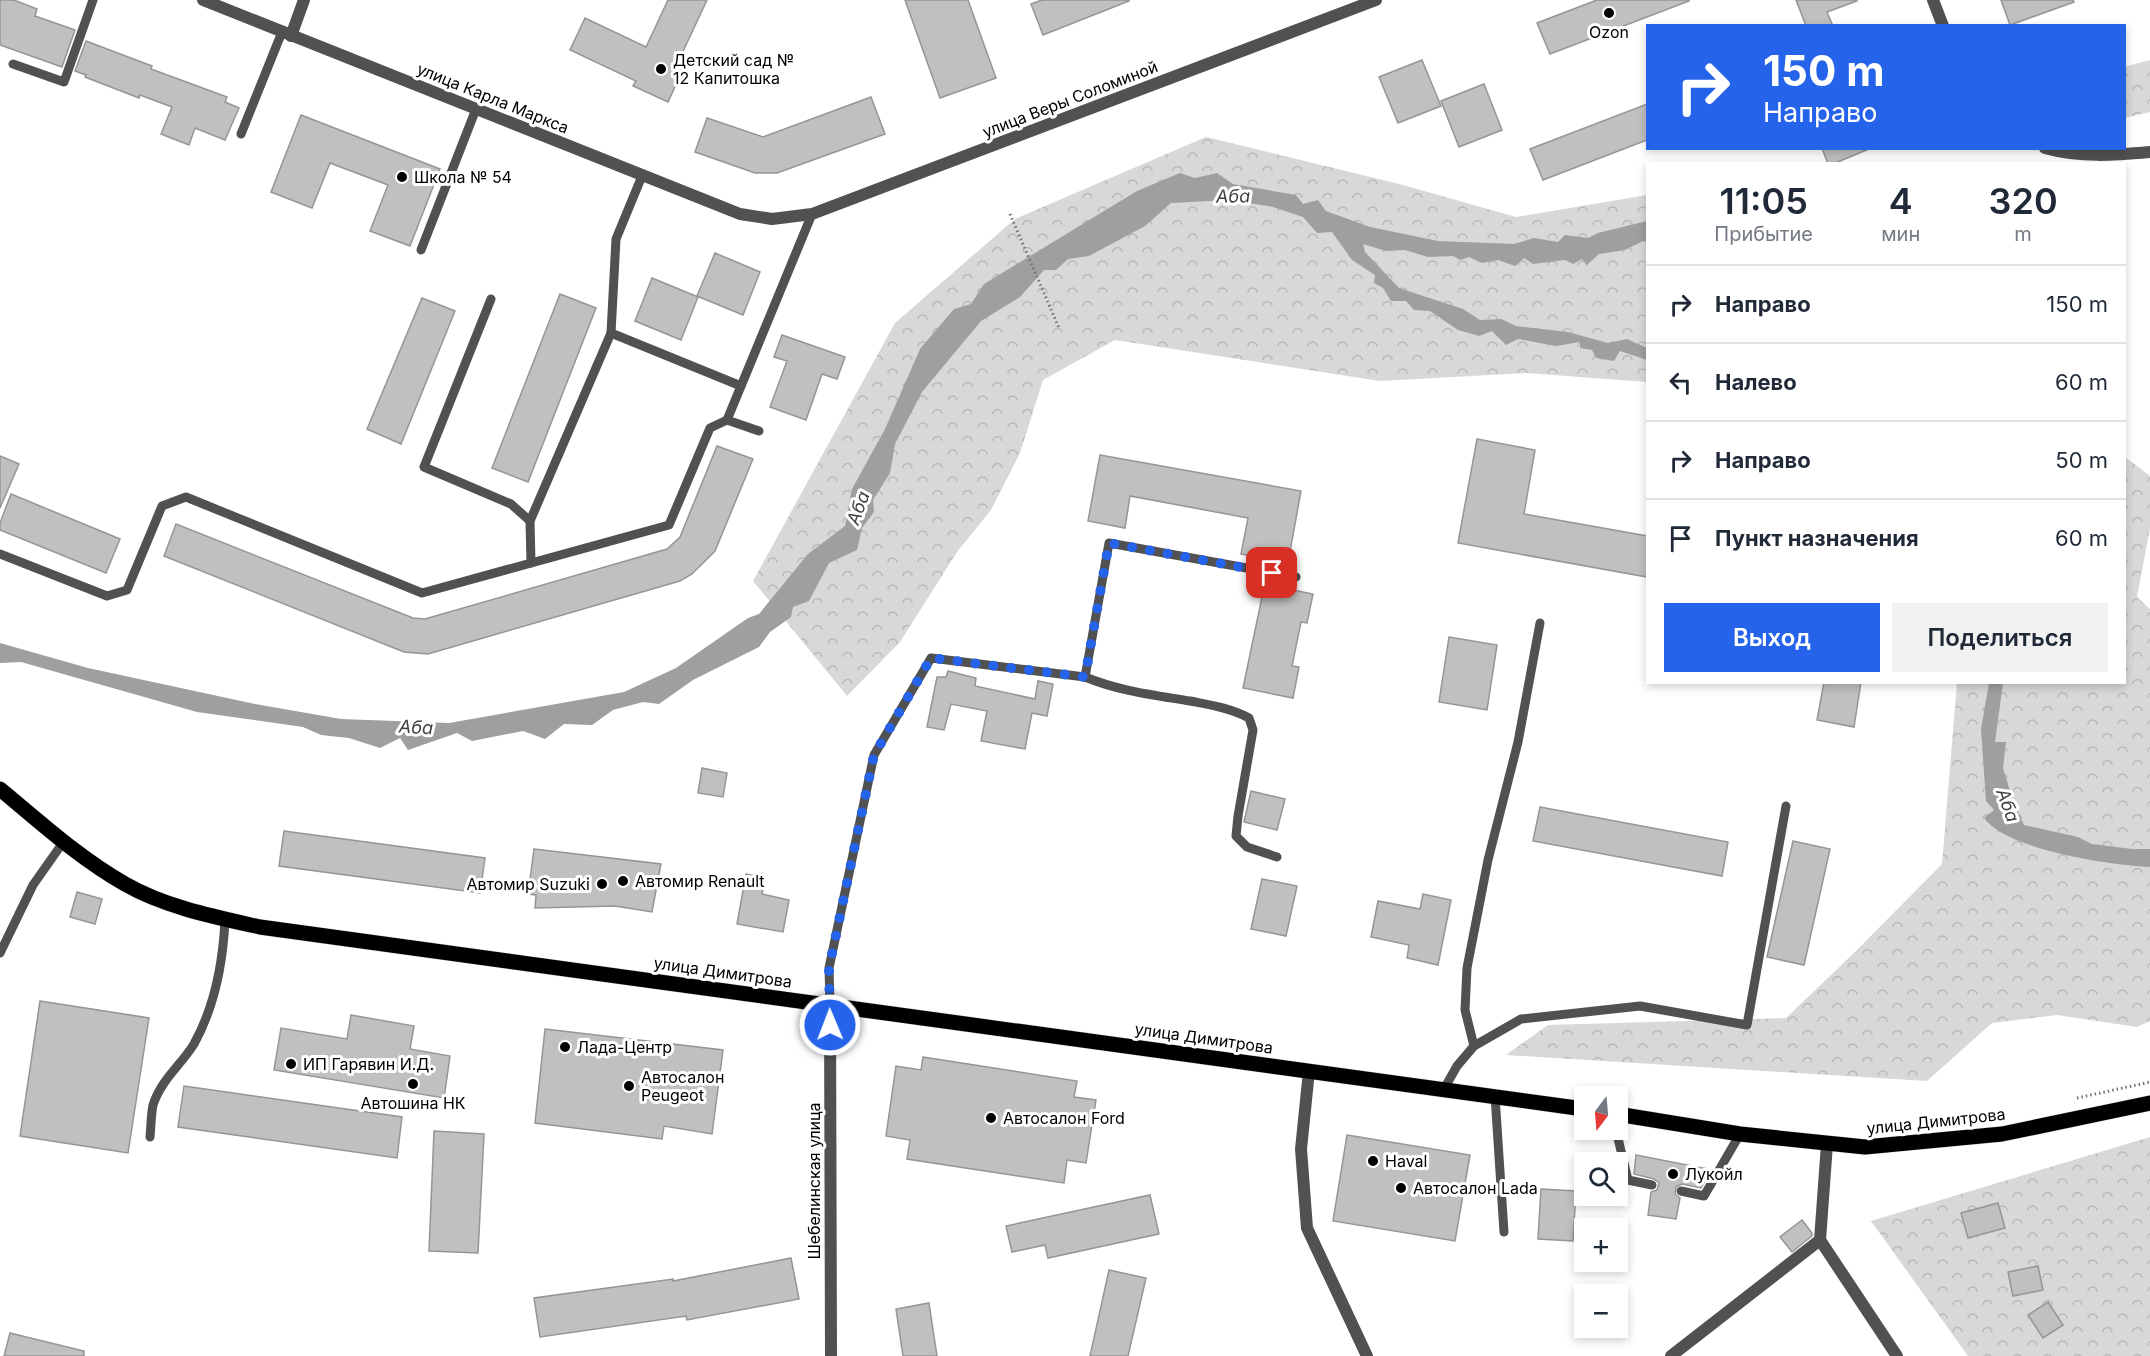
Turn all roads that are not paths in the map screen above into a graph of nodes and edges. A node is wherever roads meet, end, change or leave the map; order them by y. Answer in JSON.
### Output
{"nodes":[{"id":1,"x":93,"y":0,"type":"edge"},
{"id":2,"x":203,"y":0,"type":"edge"},
{"id":3,"x":304,"y":0,"type":"edge"},
{"id":4,"x":1376,"y":0,"type":"edge"},
{"id":5,"x":1933,"y":0,"type":"edge"},
{"id":6,"x":1942,"y":24,"type":"edge"},
{"id":7,"x":286,"y":34,"type":"junction"},
{"id":8,"x":14,"y":64,"type":"dead end"},
{"id":9,"x":476,"y":109,"type":"junction"},
{"id":10,"x":241,"y":134,"type":"dead end"},
{"id":11,"x":2052,"y":150,"type":"edge"},
{"id":12,"x":2150,"y":152,"type":"edge"},
{"id":13,"x":642,"y":176,"type":"junction"},
{"id":14,"x":812,"y":214,"type":"junction"},
{"id":15,"x":772,"y":219,"type":"joint"},
{"id":16,"x":421,"y":250,"type":"dead end"},
{"id":17,"x":491,"y":300,"type":"dead end"},
{"id":18,"x":611,"y":333,"type":"junction"},
{"id":19,"x":741,"y":386,"type":"junction"},
{"id":20,"x":727,"y":420,"type":"junction"},
{"id":21,"x":759,"y":431,"type":"dead end"},
{"id":22,"x":530,"y":521,"type":"junction"},
{"id":23,"x":0,"y":554,"type":"edge"},
{"id":24,"x":531,"y":563,"type":"junction"},
{"id":25,"x":1296,"y":577,"type":"dead end"},
{"id":26,"x":1540,"y":623,"type":"dead end"},
{"id":27,"x":1085,"y":677,"type":"junction"},
{"id":28,"x":0,"y":789,"type":"edge"},
{"id":29,"x":1785,"y":806,"type":"dead end"},
{"id":30,"x":64,"y":841,"type":"junction"},
{"id":31,"x":1277,"y":857,"type":"dead end"},
{"id":32,"x":225,"y":920,"type":"junction"},
{"id":33,"x":0,"y":953,"type":"edge"},
{"id":34,"x":830,"y":1005,"type":"junction"},
{"id":35,"x":1474,"y":1046,"type":"junction"},
{"id":36,"x":1309,"y":1071,"type":"junction"},
{"id":37,"x":1444,"y":1089,"type":"junction"},
{"id":38,"x":1495,"y":1096,"type":"junction"},
{"id":39,"x":2150,"y":1103,"type":"edge"},
{"id":40,"x":1574,"y":1108,"type":"edge"},
{"id":41,"x":1628,"y":1116,"type":"edge"},
{"id":42,"x":1740,"y":1134,"type":"junction"},
{"id":43,"x":150,"y":1137,"type":"dead end"},
{"id":44,"x":1618,"y":1140,"type":"edge"},
{"id":45,"x":1827,"y":1144,"type":"junction"},
{"id":46,"x":1652,"y":1185,"type":"dead end"},
{"id":47,"x":1681,"y":1191,"type":"dead end"},
{"id":48,"x":1504,"y":1232,"type":"dead end"},
{"id":49,"x":1820,"y":1240,"type":"junction"},
{"id":50,"x":831,"y":1356,"type":"edge"},
{"id":51,"x":1366,"y":1356,"type":"edge"},
{"id":52,"x":1671,"y":1356,"type":"edge"},
{"id":53,"x":1897,"y":1356,"type":"edge"}],
"edges":[{"from":1,"to":8,"type":"lane"},
{"from":2,"to":7,"type":"street","name":"улица Карла Маркса"},
{"from":3,"to":7,"type":"street"},
{"from":4,"to":14,"type":"street","name":"улица Веры Соломиной"},
{"from":5,"to":6,"type":"street"},
{"from":7,"to":9,"type":"street","name":"улица Карла Маркса"},
{"from":7,"to":10,"type":"lane"},
{"from":9,"to":13,"type":"street","name":"улица Карла Маркса"},
{"from":9,"to":16,"type":"lane"},
{"from":11,"to":12,"type":"street"},
{"from":13,"to":15,"type":"street","name":"улица Карла Маркса"},
{"from":13,"to":18,"type":"lane"},
{"from":14,"to":15,"type":"street","name":"улица Веры Соломиной"},
{"from":14,"to":19,"type":"lane"},
{"from":17,"to":22,"type":"lane"},
{"from":18,"to":19,"type":"lane"},
{"from":18,"to":22,"type":"lane"},
{"from":19,"to":20,"type":"lane"},
{"from":20,"to":21,"type":"lane"},
{"from":20,"to":24,"type":"lane"},
{"from":22,"to":24,"type":"lane"},
{"from":23,"to":24,"type":"lane"},
{"from":25,"to":27,"type":"lane"},
{"from":26,"to":35,"type":"lane"},
{"from":27,"to":31,"type":"lane"},
{"from":27,"to":34,"type":"lane"},
{"from":28,"to":30,"type":"main road","name":"улица Димитрова"},
{"from":29,"to":35,"type":"lane"},
{"from":30,"to":32,"type":"main road","name":"улица Димитрова"},
{"from":30,"to":33,"type":"lane"},
{"from":32,"to":34,"type":"main road","name":"улица Димитрова"},
{"from":32,"to":43,"type":"lane"},
{"from":34,"to":36,"type":"main road","name":"улица Димитрова"},
{"from":34,"to":50,"type":"street","name":"Шебелинская улица"},
{"from":35,"to":37,"type":"lane"},
{"from":36,"to":37,"type":"main road","name":"улица Димитрова"},
{"from":36,"to":51,"type":"street"},
{"from":37,"to":38,"type":"main road","name":"улица Димитрова"},
{"from":38,"to":40,"type":"main road","name":"улица Димитрова"},
{"from":38,"to":48,"type":"lane"},
{"from":39,"to":45,"type":"main road","name":"улица Димитрова"},
{"from":41,"to":42,"type":"main road","name":"улица Димитрова"},
{"from":42,"to":45,"type":"main road","name":"улица Димитрова"},
{"from":42,"to":47,"type":"lane"},
{"from":44,"to":46,"type":"lane"},
{"from":45,"to":49,"type":"street"},
{"from":49,"to":52,"type":"street"},
{"from":49,"to":53,"type":"street"}]}
